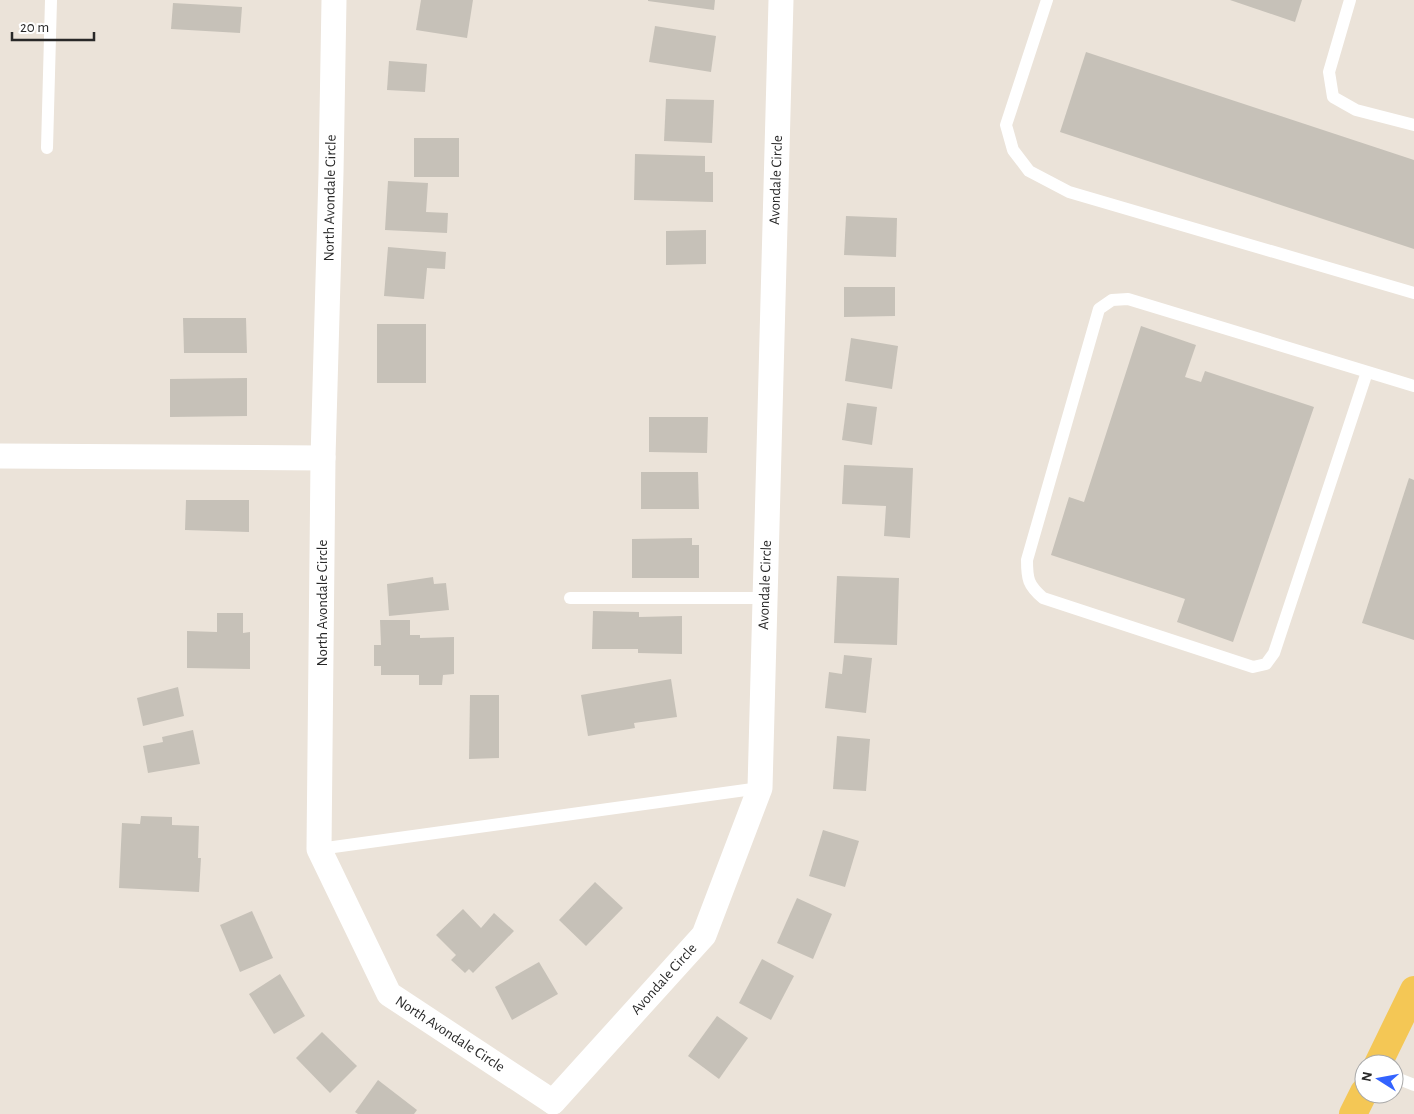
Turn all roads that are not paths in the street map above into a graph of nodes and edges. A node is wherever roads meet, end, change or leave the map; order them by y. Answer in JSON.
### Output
{"nodes":[{"id":1,"x":51,"y":0,"type":"edge"},
{"id":2,"x":334,"y":0,"type":"edge"},
{"id":3,"x":781,"y":0,"type":"edge"},
{"id":4,"x":1047,"y":0,"type":"edge"},
{"id":5,"x":1350,"y":0,"type":"edge"},
{"id":6,"x":1414,"y":125,"type":"edge"},
{"id":7,"x":47,"y":148,"type":"dead end"},
{"id":8,"x":1414,"y":293,"type":"edge"},
{"id":9,"x":1367,"y":372,"type":"junction"},
{"id":10,"x":1414,"y":386,"type":"edge"},
{"id":11,"x":0,"y":456,"type":"edge"},
{"id":12,"x":323,"y":458,"type":"junction"},
{"id":13,"x":570,"y":598,"type":"dead end"},
{"id":14,"x":765,"y":598,"type":"junction"},
{"id":15,"x":760,"y":788,"type":"junction"},
{"id":16,"x":320,"y":849,"type":"junction"},
{"id":17,"x":1414,"y":992,"type":"edge"},
{"id":18,"x":1383,"y":1054,"type":"edge"},
{"id":19,"x":553,"y":1108,"type":"edge"}],
"edges":[{"from":1,"to":7,"type":"lane"},
{"from":2,"to":12,"type":"street","name":"North Avondale Circle"},
{"from":3,"to":14,"type":"street","name":"Avondale Circle"},
{"from":4,"to":8,"type":"lane"},
{"from":5,"to":6,"type":"lane"},
{"from":9,"to":9,"type":"lane"},
{"from":9,"to":10,"type":"lane"},
{"from":11,"to":12,"type":"street"},
{"from":12,"to":16,"type":"street","name":"North Avondale Circle"},
{"from":13,"to":14,"type":"lane"},
{"from":14,"to":15,"type":"street","name":"Avondale Circle"},
{"from":15,"to":16,"type":"lane"},
{"from":15,"to":19,"type":"street","name":"Avondale Circle"},
{"from":16,"to":19,"type":"street","name":"North Avondale Circle"},
{"from":17,"to":18,"type":"main road"}]}
